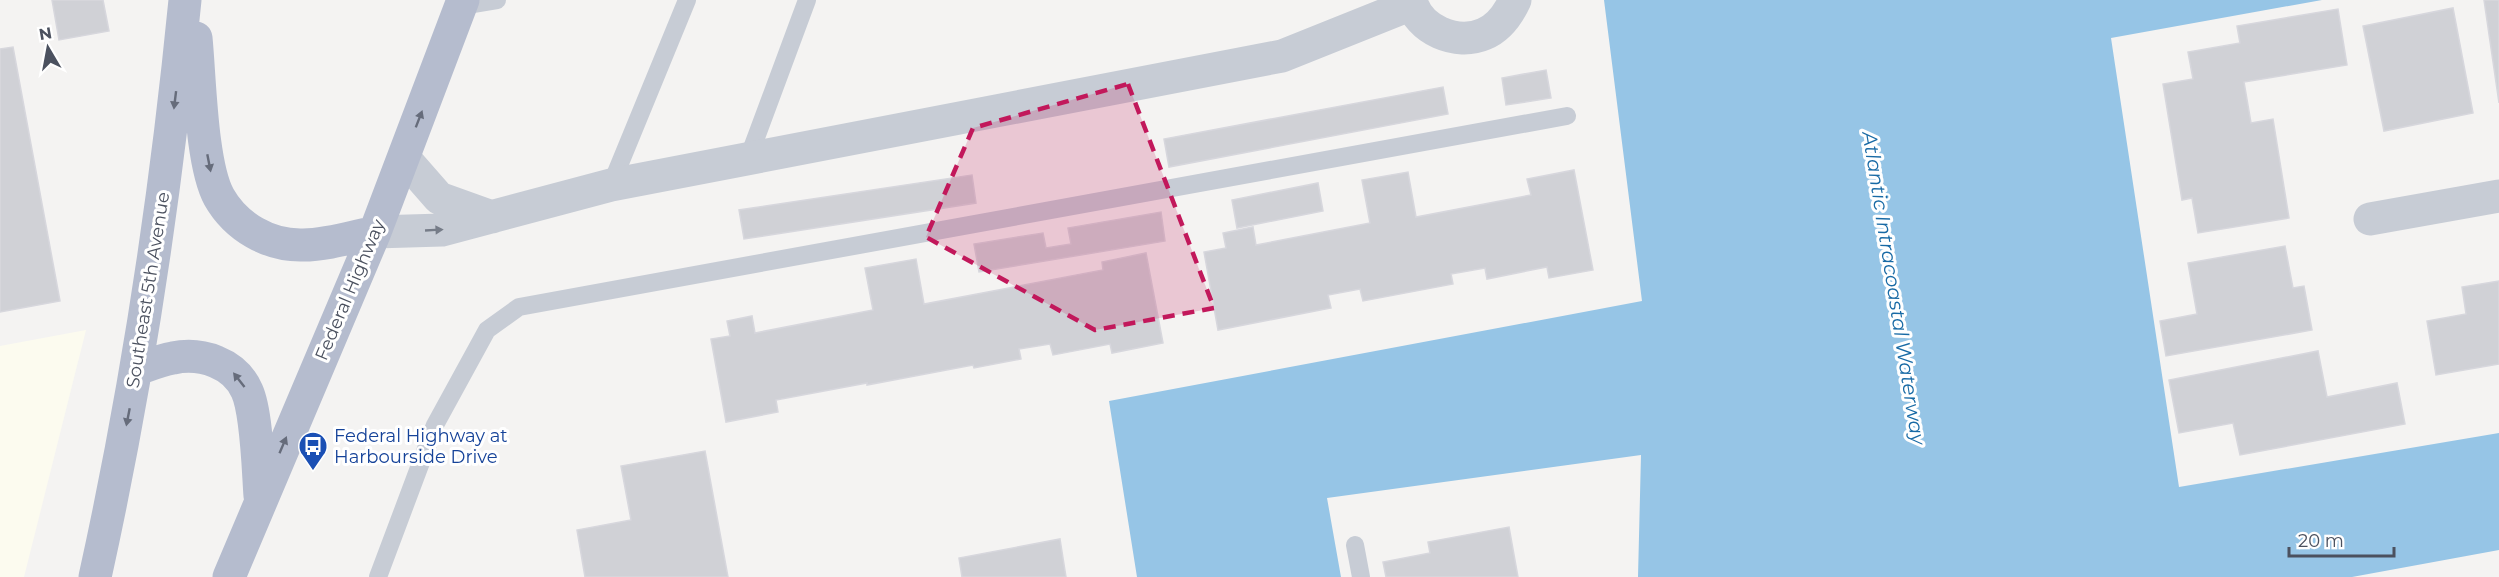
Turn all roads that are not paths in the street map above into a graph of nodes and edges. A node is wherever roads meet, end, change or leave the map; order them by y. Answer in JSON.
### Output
{"nodes":[{"id":1,"x":185,"y":0,"type":"edge"},
{"id":2,"x":192,"y":0,"type":"edge"},
{"id":3,"x":497,"y":0,"type":"edge"},
{"id":4,"x":687,"y":0,"type":"edge"},
{"id":5,"x":807,"y":0,"type":"edge"},
{"id":6,"x":1515,"y":0,"type":"edge"},
{"id":7,"x":1411,"y":2,"type":"edge"},
{"id":8,"x":462,"y":3,"type":"edge"},
{"id":9,"x":1567,"y":116,"type":"dead end"},
{"id":10,"x":404,"y":158,"type":"junction"},
{"id":11,"x":748,"y":159,"type":"junction"},
{"id":12,"x":611,"y":184,"type":"junction"},
{"id":13,"x":2499,"y":196,"type":"edge"},
{"id":14,"x":492,"y":217,"type":"junction"},
{"id":15,"x":2370,"y":219,"type":"dead end"},
{"id":16,"x":375,"y":232,"type":"junction"},
{"id":17,"x":138,"y":369,"type":"junction"},
{"id":18,"x":260,"y":498,"type":"junction"},
{"id":19,"x":1355,"y":545,"type":"dead end"},
{"id":20,"x":95,"y":577,"type":"edge"},
{"id":21,"x":228,"y":577,"type":"edge"},
{"id":22,"x":378,"y":577,"type":"edge"},
{"id":23,"x":1360,"y":577,"type":"edge"}],
"edges":[{"from":1,"to":17,"type":"main road","name":"Southeast 5th Avenue","one_way":true},
{"from":2,"to":16,"type":"main road","one_way":true},
{"from":3,"to":8,"type":"lane"},
{"from":4,"to":12,"type":"lane"},
{"from":5,"to":11,"type":"lane"},
{"from":6,"to":7,"type":"street"},
{"from":7,"to":11,"type":"street"},
{"from":10,"to":8,"type":"main road","name":"Federal Highway","one_way":true},
{"from":9,"to":22,"type":"lane"},
{"from":10,"to":14,"type":"street"},
{"from":10,"to":16,"type":"main road","name":"Federal Highway"},
{"from":11,"to":12,"type":"street"},
{"from":12,"to":14,"type":"street"},
{"from":13,"to":15,"type":"street"},
{"from":16,"to":14,"type":"street","one_way":true},
{"from":18,"to":16,"type":"main road","name":"Federal Highway","one_way":true},
{"from":18,"to":17,"type":"main road","one_way":true},
{"from":17,"to":20,"type":"main road","name":"Southeast 5th Avenue","one_way":true},
{"from":18,"to":21,"type":"main road","name":"Federal Highway"},
{"from":19,"to":23,"type":"lane"}]}
